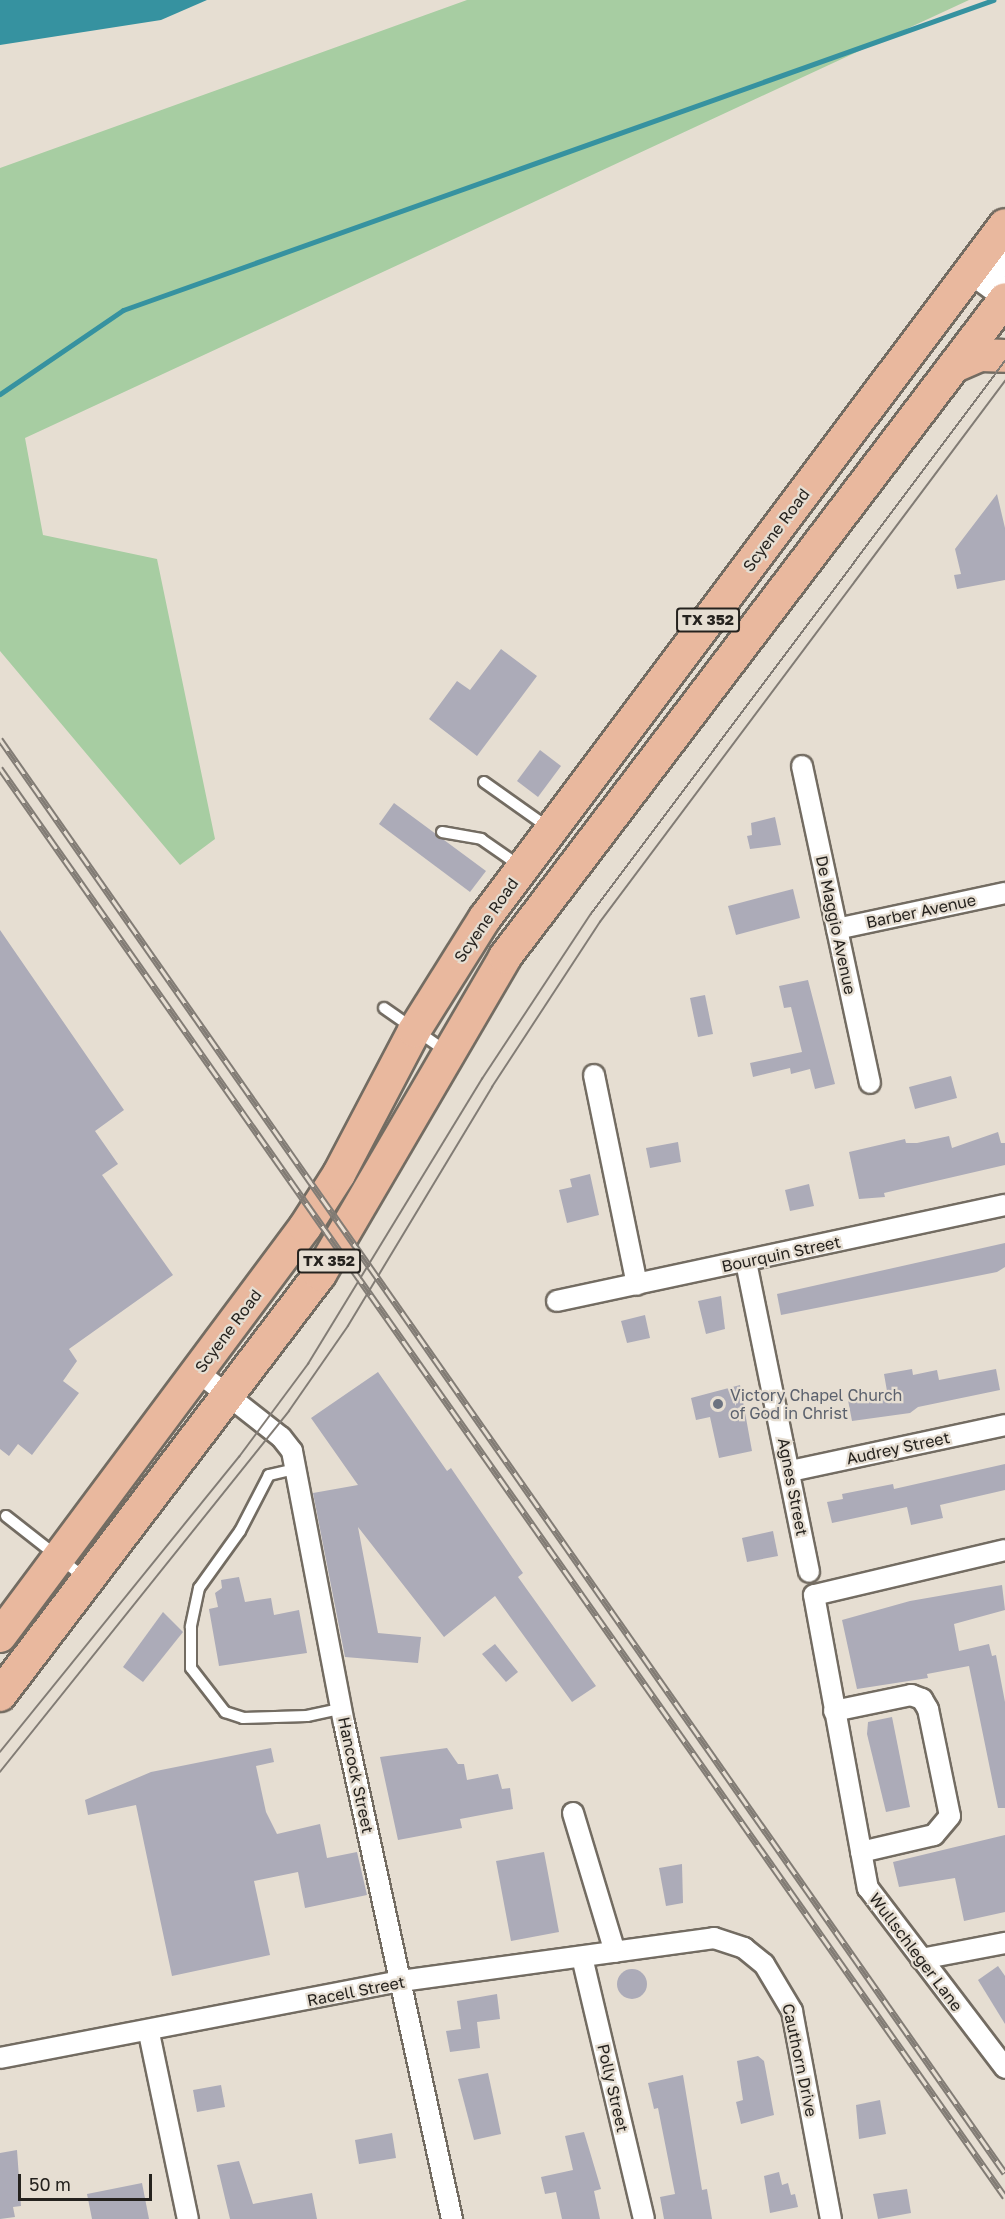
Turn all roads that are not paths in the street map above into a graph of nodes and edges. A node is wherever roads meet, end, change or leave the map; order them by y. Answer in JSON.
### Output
{"nodes":[{"id":1,"x":1005,"y":225,"type":"edge"},
{"id":2,"x":988,"y":261,"type":"edge"},
{"id":3,"x":1005,"y":297,"type":"edge"},
{"id":4,"x":1005,"y":356,"type":"edge"},
{"id":5,"x":955,"y":366,"type":"junction"},
{"id":6,"x":802,"y":766,"type":"dead end"},
{"id":7,"x":484,"y":782,"type":"dead end"},
{"id":8,"x":442,"y":832,"type":"dead end"},
{"id":9,"x":537,"y":849,"type":"junction"},
{"id":10,"x":569,"y":873,"type":"junction"},
{"id":11,"x":1005,"y":893,"type":"edge"},
{"id":12,"x":837,"y":929,"type":"junction"},
{"id":13,"x":384,"y":1008,"type":"dead end"},
{"id":14,"x":414,"y":1032,"type":"junction"},
{"id":15,"x":447,"y":1053,"type":"junction"},
{"id":16,"x":594,"y":1075,"type":"dead end"},
{"id":17,"x":870,"y":1083,"type":"dead end"},
{"id":18,"x":1005,"y":1205,"type":"edge"},
{"id":19,"x":746,"y":1262,"type":"junction"},
{"id":20,"x":637,"y":1285,"type":"junction"},
{"id":21,"x":557,"y":1301,"type":"dead end"},
{"id":22,"x":198,"y":1372,"type":"junction"},
{"id":23,"x":231,"y":1396,"type":"junction"},
{"id":24,"x":1005,"y":1425,"type":"edge"},
{"id":25,"x":295,"y":1469,"type":"junction"},
{"id":26,"x":791,"y":1471,"type":"junction"},
{"id":27,"x":6,"y":1516,"type":"dead end"},
{"id":28,"x":1005,"y":1550,"type":"edge"},
{"id":29,"x":59,"y":1557,"type":"junction"},
{"id":30,"x":809,"y":1572,"type":"dead end"},
{"id":31,"x":90,"y":1582,"type":"junction"},
{"id":32,"x":0,"y":1636,"type":"edge"},
{"id":33,"x":0,"y":1695,"type":"edge"},
{"id":34,"x":341,"y":1709,"type":"junction"},
{"id":35,"x":834,"y":1711,"type":"junction"},
{"id":36,"x":573,"y":1813,"type":"dead end"},
{"id":37,"x":861,"y":1852,"type":"junction"},
{"id":38,"x":714,"y":1938,"type":"joint"},
{"id":39,"x":1005,"y":1943,"type":"edge"},
{"id":40,"x":615,"y":1952,"type":"junction"},
{"id":41,"x":582,"y":1958,"type":"junction"},
{"id":42,"x":921,"y":1959,"type":"junction"},
{"id":43,"x":401,"y":1981,"type":"junction"},
{"id":44,"x":148,"y":2033,"type":"junction"},
{"id":45,"x":0,"y":2058,"type":"edge"},
{"id":46,"x":1005,"y":2068,"type":"edge"},
{"id":47,"x":188,"y":2219,"type":"edge"},
{"id":48,"x":452,"y":2219,"type":"edge"},
{"id":49,"x":644,"y":2219,"type":"edge"},
{"id":50,"x":831,"y":2219,"type":"edge"}],
"edges":[{"from":1,"to":2,"type":"main road","name":"Scyene Road","number":"TX 352"},
{"from":2,"to":3,"type":"street"},
{"from":2,"to":9,"type":"main road","name":"Scyene Road","number":"TX 352"},
{"from":3,"to":5,"type":"main road","number":"TX 352"},
{"from":4,"to":5,"type":"main road"},
{"from":5,"to":10,"type":"main road","number":"TX 352"},
{"from":6,"to":12,"type":"street","name":"De Maggio Avenue"},
{"from":7,"to":9,"type":"lane"},
{"from":8,"to":9,"type":"lane"},
{"from":9,"to":10,"type":"main road"},
{"from":9,"to":14,"type":"main road","name":"Scyene Road","number":"TX 352"},
{"from":10,"to":15,"type":"main road","number":"TX 352"},
{"from":11,"to":12,"type":"street","name":"Barber Avenue"},
{"from":12,"to":17,"type":"street","name":"De Maggio Avenue"},
{"from":13,"to":14,"type":"lane"},
{"from":14,"to":15,"type":"lane"},
{"from":14,"to":22,"type":"main road","name":"Scyene Road","number":"TX 352"},
{"from":15,"to":23,"type":"main road","number":"TX 352"},
{"from":16,"to":20,"type":"street"},
{"from":18,"to":19,"type":"street","name":"Bourquin Street"},
{"from":19,"to":20,"type":"street","name":"Bourquin Street"},
{"from":19,"to":26,"type":"street","name":"Agnes Street"},
{"from":20,"to":21,"type":"street","name":"Bourquin Street"},
{"from":22,"to":23,"type":"street","name":"Hancock Street"},
{"from":22,"to":29,"type":"main road","name":"Scyene Road","number":"TX 352"},
{"from":23,"to":25,"type":"street","name":"Hancock Street"},
{"from":23,"to":31,"type":"main road","number":"TX 352"},
{"from":24,"to":26,"type":"street","name":"Audrey Street"},
{"from":25,"to":34,"type":"street","name":"Hancock Street"},
{"from":25,"to":34,"type":"lane"},
{"from":26,"to":30,"type":"street","name":"Agnes Street"},
{"from":27,"to":29,"type":"lane"},
{"from":28,"to":35,"type":"street"},
{"from":29,"to":31,"type":"lane"},
{"from":29,"to":32,"type":"main road","name":"Scyene Road","number":"TX 352"},
{"from":31,"to":33,"type":"main road","number":"TX 352"},
{"from":34,"to":43,"type":"street","name":"Hancock Street"},
{"from":35,"to":37,"type":"street","name":"Wullschleger Lane"},
{"from":35,"to":37,"type":"street"},
{"from":36,"to":40,"type":"street"},
{"from":37,"to":42,"type":"street","name":"Wullschleger Lane"},
{"from":38,"to":40,"type":"street","name":"Racell Street"},
{"from":38,"to":50,"type":"street","name":"Cauthorn Drive"},
{"from":39,"to":42,"type":"street"},
{"from":40,"to":41,"type":"street","name":"Racell Street"},
{"from":41,"to":43,"type":"street","name":"Racell Street"},
{"from":41,"to":49,"type":"street","name":"Polly Street"},
{"from":42,"to":46,"type":"street","name":"Wullschleger Lane"},
{"from":43,"to":44,"type":"street","name":"Racell Street"},
{"from":43,"to":48,"type":"street","name":"Hancock Street"},
{"from":44,"to":45,"type":"street","name":"Racell Street"},
{"from":44,"to":47,"type":"street"}]}
